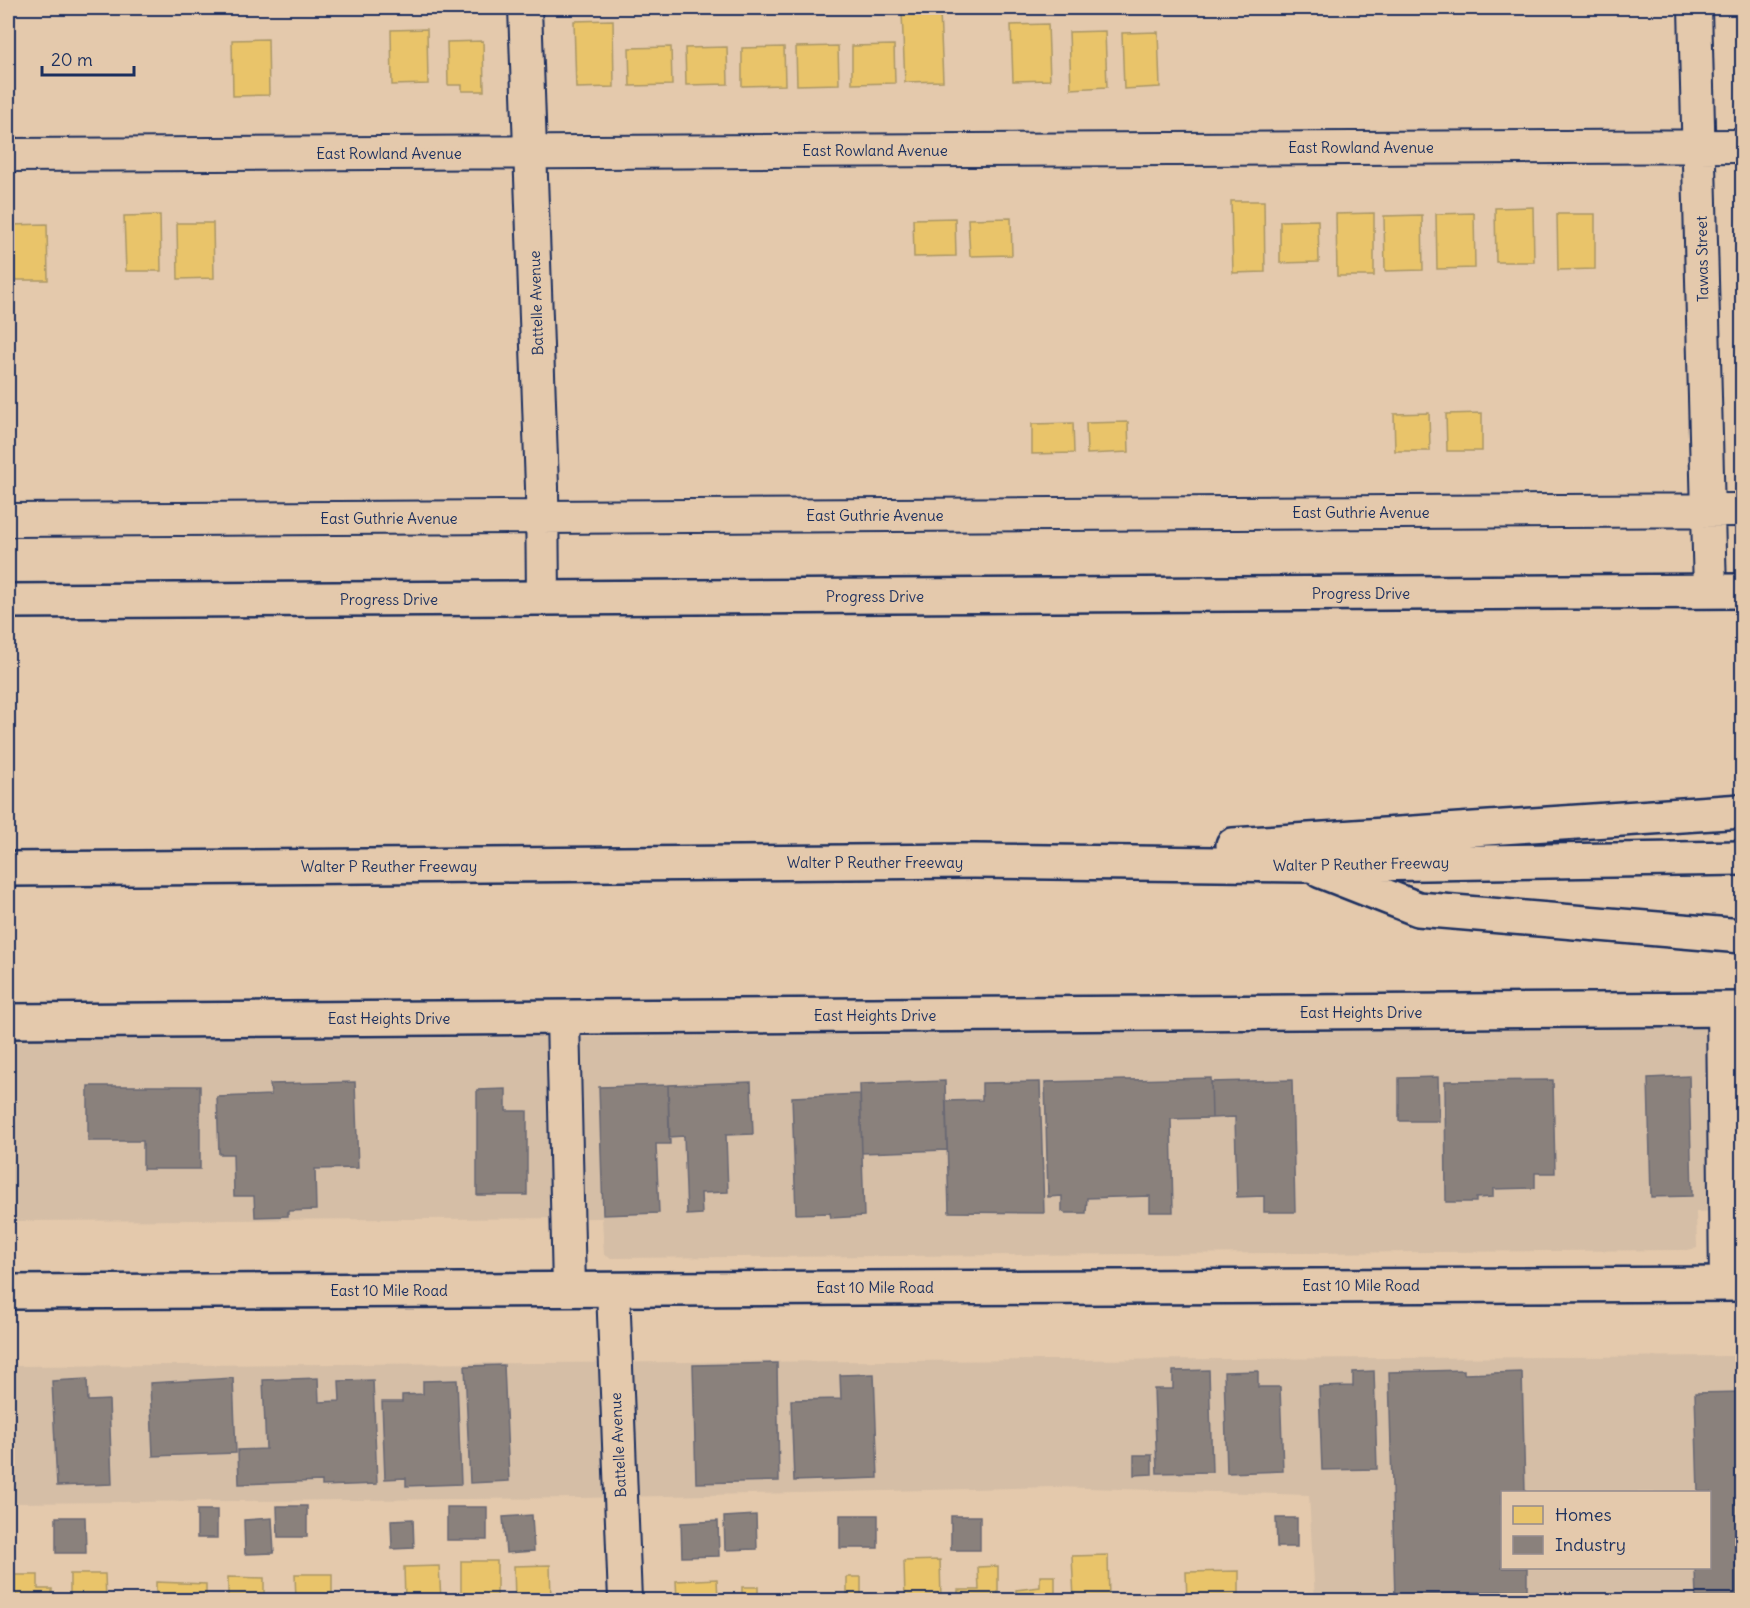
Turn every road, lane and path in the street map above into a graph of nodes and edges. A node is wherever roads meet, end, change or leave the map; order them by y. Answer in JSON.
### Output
{"nodes":[{"id":1,"x":525,"y":8,"type":"edge"},
{"id":2,"x":1695,"y":8,"type":"edge"},
{"id":3,"x":1699,"y":145,"type":"junction"},
{"id":4,"x":1743,"y":146,"type":"edge"},
{"id":5,"x":530,"y":152,"type":"junction"},
{"id":6,"x":8,"y":155,"type":"edge"},
{"id":7,"x":1708,"y":510,"type":"junction"},
{"id":8,"x":1743,"y":510,"type":"edge"},
{"id":9,"x":543,"y":518,"type":"junction"},
{"id":10,"x":8,"y":520,"type":"edge"},
{"id":11,"x":1710,"y":591,"type":"junction"},
{"id":12,"x":1743,"y":591,"type":"edge"},
{"id":13,"x":543,"y":598,"type":"junction"},
{"id":14,"x":8,"y":601,"type":"edge"},
{"id":15,"x":1743,"y":811,"type":"edge"},
{"id":16,"x":1743,"y":858,"type":"edge"},
{"id":17,"x":974,"y":861,"type":"junction"},
{"id":18,"x":1305,"y":865,"type":"junction"},
{"id":19,"x":8,"y":869,"type":"edge"},
{"id":20,"x":1743,"y":936,"type":"edge"},
{"id":21,"x":1733,"y":1009,"type":"edge"},
{"id":22,"x":563,"y":1017,"type":"junction"},
{"id":23,"x":8,"y":1021,"type":"edge"},
{"id":24,"x":1734,"y":1284,"type":"edge"},
{"id":25,"x":569,"y":1289,"type":"junction"},
{"id":26,"x":613,"y":1289,"type":"junction"},
{"id":27,"x":8,"y":1292,"type":"edge"},
{"id":28,"x":625,"y":1600,"type":"edge"}],
"edges":[{"from":1,"to":5,"type":"street","name":"Battelle Avenue"},
{"from":2,"to":3,"type":"street","name":"Tawas Street"},
{"from":3,"to":4,"type":"street","name":"East Rowland Avenue"},
{"from":3,"to":5,"type":"street","name":"East Rowland Avenue"},
{"from":3,"to":7,"type":"street","name":"Tawas Street"},
{"from":5,"to":6,"type":"street","name":"East Rowland Avenue"},
{"from":5,"to":9,"type":"street","name":"Battelle Avenue"},
{"from":7,"to":8,"type":"street","name":"East Guthrie Avenue"},
{"from":7,"to":9,"type":"street","name":"East Guthrie Avenue"},
{"from":7,"to":11,"type":"street","name":"Tawas Street"},
{"from":9,"to":10,"type":"street","name":"East Guthrie Avenue"},
{"from":9,"to":13,"type":"street","name":"Battelle Avenue"},
{"from":11,"to":12,"type":"main road","name":"Progress Drive"},
{"from":11,"to":13,"type":"main road","name":"Progress Drive"},
{"from":13,"to":14,"type":"main road","name":"Progress Drive"},
{"from":15,"to":17,"type":"main road"},
{"from":16,"to":18,"type":"main road","name":"Walter P Reuther Freeway"},
{"from":17,"to":18,"type":"main road","name":"Walter P Reuther Freeway"},
{"from":17,"to":19,"type":"main road","name":"Walter P Reuther Freeway"},
{"from":18,"to":20,"type":"main road"},
{"from":21,"to":22,"type":"main road","name":"East Heights Drive"},
{"from":21,"to":24,"type":"street"},
{"from":22,"to":23,"type":"main road","name":"East Heights Drive"},
{"from":22,"to":25,"type":"street"},
{"from":24,"to":26,"type":"main road","name":"East 10 Mile Road"},
{"from":25,"to":26,"type":"main road","name":"East 10 Mile Road"},
{"from":25,"to":27,"type":"main road","name":"East 10 Mile Road"},
{"from":26,"to":28,"type":"street","name":"Battelle Avenue"}]}
